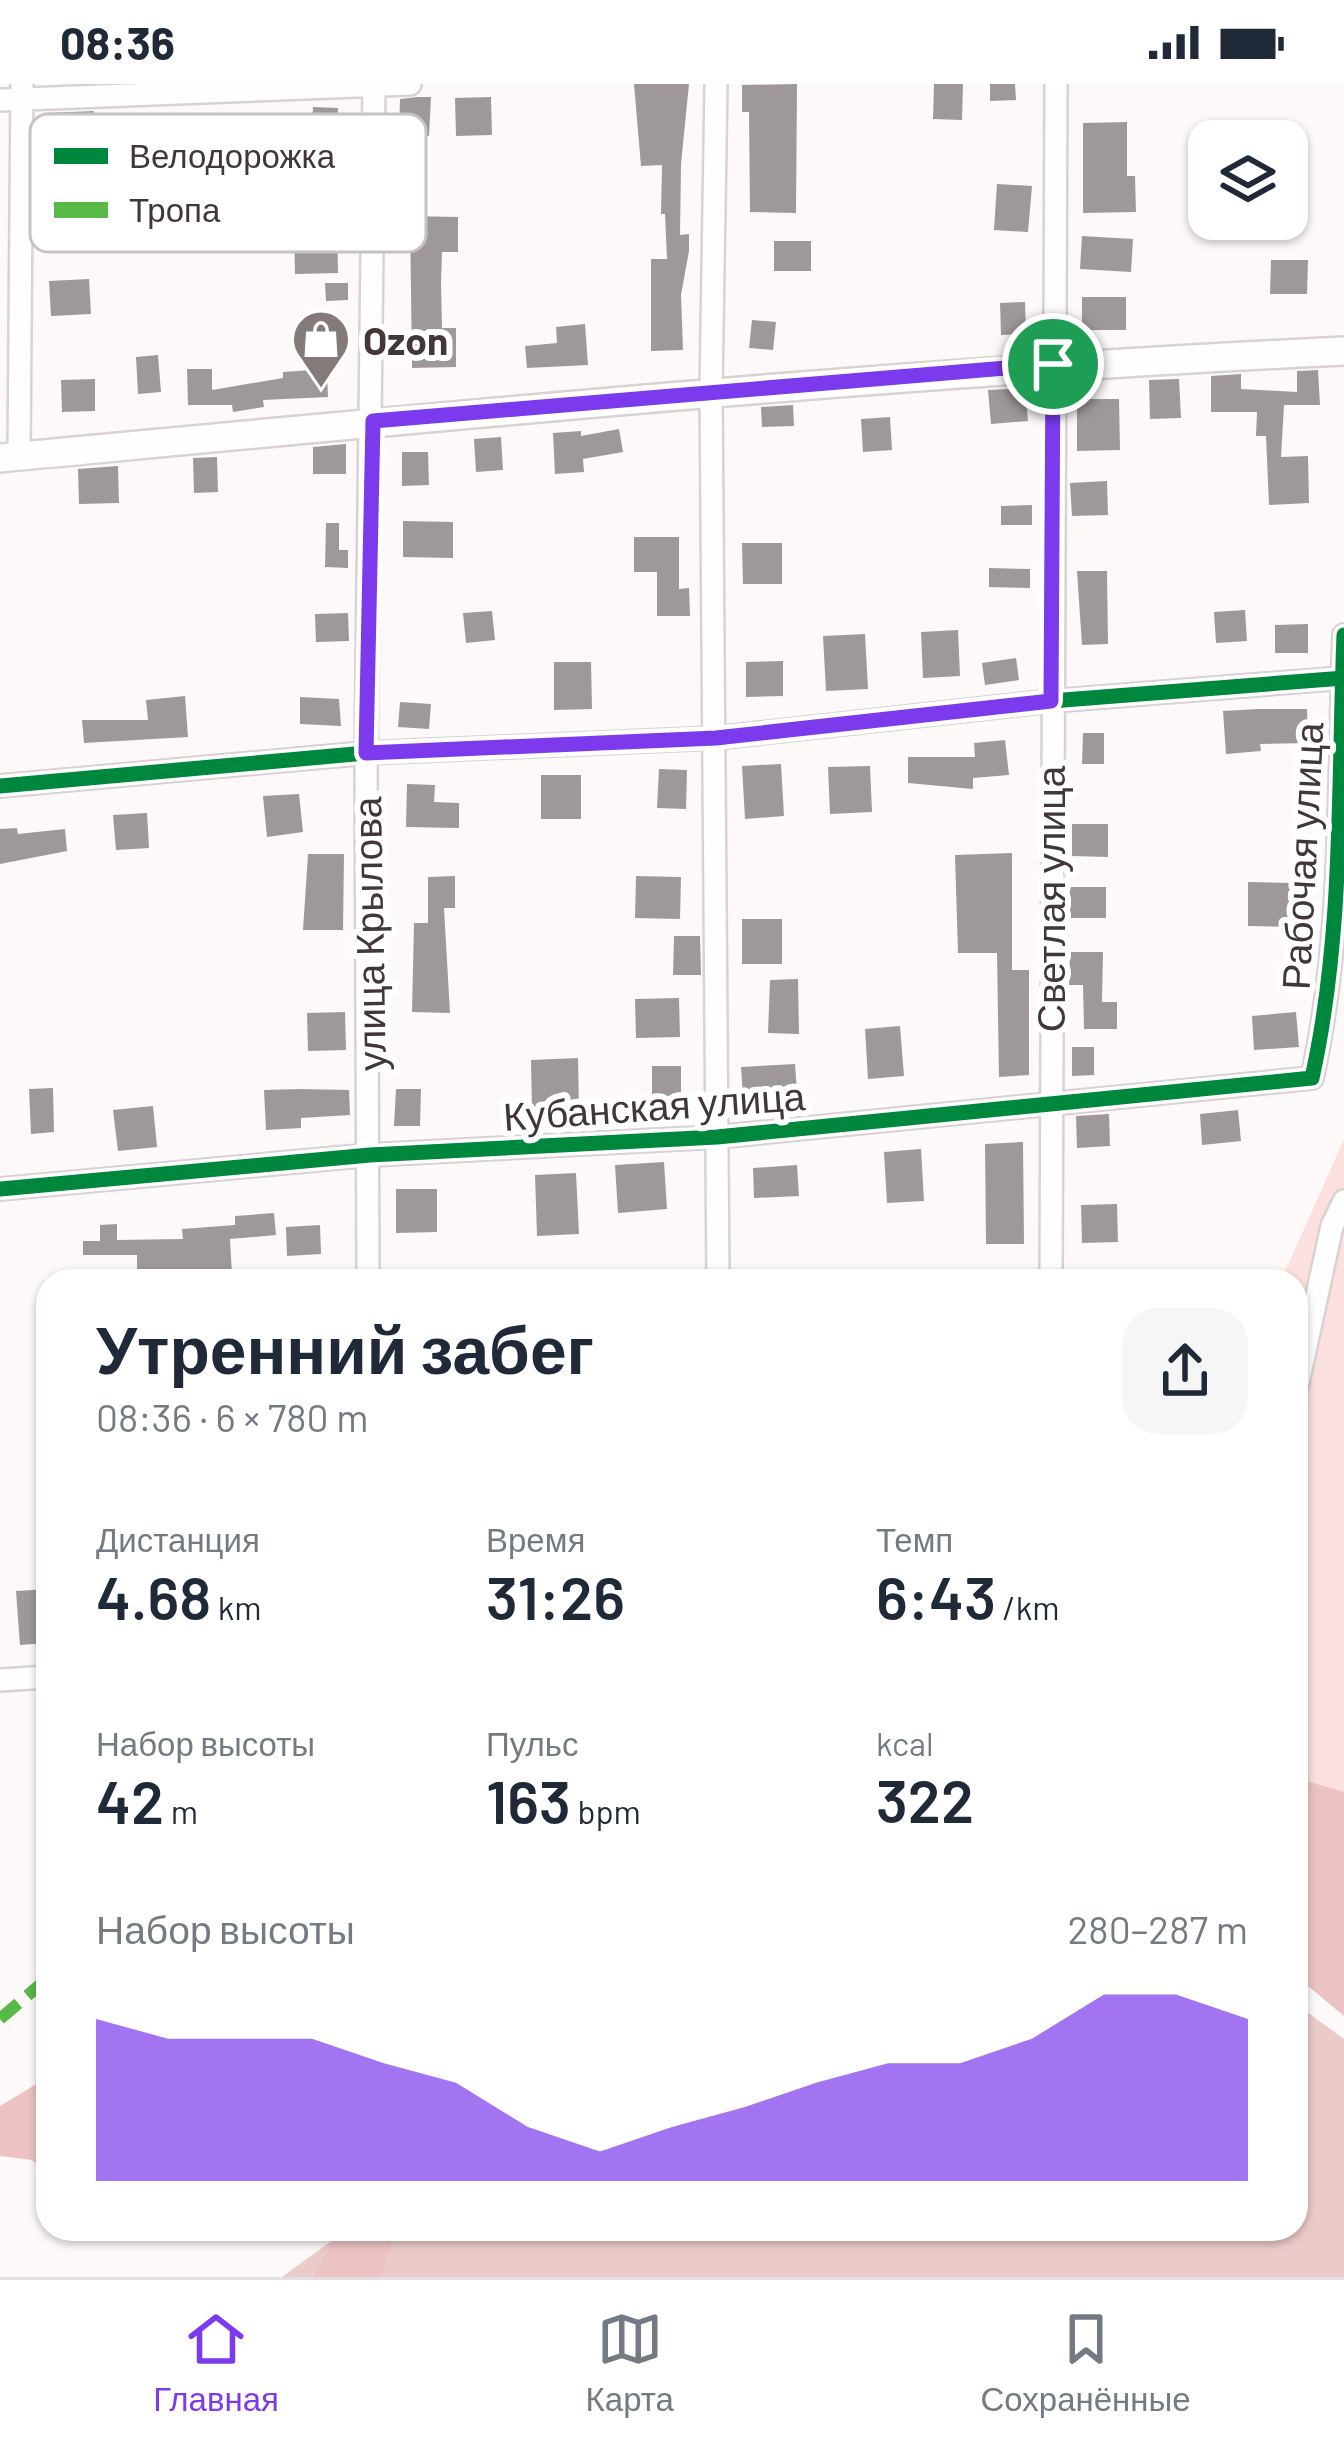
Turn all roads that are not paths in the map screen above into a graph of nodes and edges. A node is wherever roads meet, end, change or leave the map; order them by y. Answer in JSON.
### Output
{"nodes":[{"id":1,"x":410,"y":84,"type":"edge"},
{"id":2,"x":716,"y":84,"type":"edge"},
{"id":3,"x":1056,"y":84,"type":"edge"},
{"id":4,"x":374,"y":85,"type":"edge"},
{"id":5,"x":14,"y":95,"type":"edge"},
{"id":6,"x":374,"y":252,"type":"edge"},
{"id":7,"x":1344,"y":351,"type":"edge"},
{"id":8,"x":1053,"y":364,"type":"junction"},
{"id":9,"x":711,"y":390,"type":"junction"},
{"id":10,"x":373,"y":421,"type":"junction"},
{"id":11,"x":9,"y":457,"type":"edge"},
{"id":12,"x":1344,"y":635,"type":"edge"},
{"id":13,"x":1343,"y":678,"type":"edge"},
{"id":14,"x":1051,"y":701,"type":"junction"},
{"id":15,"x":716,"y":738,"type":"junction"},
{"id":16,"x":366,"y":753,"type":"junction"},
{"id":17,"x":0,"y":787,"type":"edge"},
{"id":18,"x":1312,"y":1078,"type":"joint"},
{"id":19,"x":1048,"y":1108,"type":"junction"},
{"id":20,"x":717,"y":1137,"type":"junction"},
{"id":21,"x":370,"y":1155,"type":"junction"},
{"id":22,"x":0,"y":1189,"type":"edge"},
{"id":23,"x":1344,"y":1201,"type":"edge"},
{"id":24,"x":368,"y":1269,"type":"edge"},
{"id":25,"x":718,"y":1269,"type":"edge"},
{"id":26,"x":1051,"y":1269,"type":"edge"},
{"id":27,"x":1308,"y":1337,"type":"edge"},
{"id":28,"x":36,"y":1678,"type":"edge"},
{"id":29,"x":0,"y":1680,"type":"edge"}],
"edges":[{"from":1,"to":4,"type":"street"},
{"from":2,"to":9,"type":"street"},
{"from":3,"to":8,"type":"street","name":"Светлая улица"},
{"from":4,"to":5,"type":"street"},
{"from":5,"to":11,"type":"street"},
{"from":6,"to":10,"type":"street","name":"улица Крылова"},
{"from":7,"to":8,"type":"street"},
{"from":8,"to":9,"type":"street"},
{"from":8,"to":14,"type":"street","name":"Светлая улица"},
{"from":9,"to":10,"type":"street"},
{"from":9,"to":15,"type":"street"},
{"from":10,"to":11,"type":"street"},
{"from":10,"to":16,"type":"street","name":"улица Крылова"},
{"from":12,"to":13,"type":"street","name":"Рабочая улица"},
{"from":13,"to":14,"type":"street"},
{"from":13,"to":18,"type":"street","name":"Рабочая улица"},
{"from":14,"to":15,"type":"street"},
{"from":14,"to":19,"type":"street","name":"Светлая улица"},
{"from":15,"to":16,"type":"street"},
{"from":15,"to":20,"type":"street"},
{"from":16,"to":17,"type":"street"},
{"from":16,"to":21,"type":"street","name":"улица Крылова"},
{"from":18,"to":19,"type":"street","name":"Кубанская улица"},
{"from":19,"to":20,"type":"street","name":"Кубанская улица"},
{"from":19,"to":26,"type":"street","name":"Светлая улица"},
{"from":20,"to":21,"type":"street","name":"Кубанская улица"},
{"from":20,"to":25,"type":"street"},
{"from":21,"to":22,"type":"street","name":"Кубанская улица"},
{"from":21,"to":24,"type":"street","name":"улица Крылова"},
{"from":23,"to":27,"type":"street"},
{"from":28,"to":29,"type":"street"}]}
